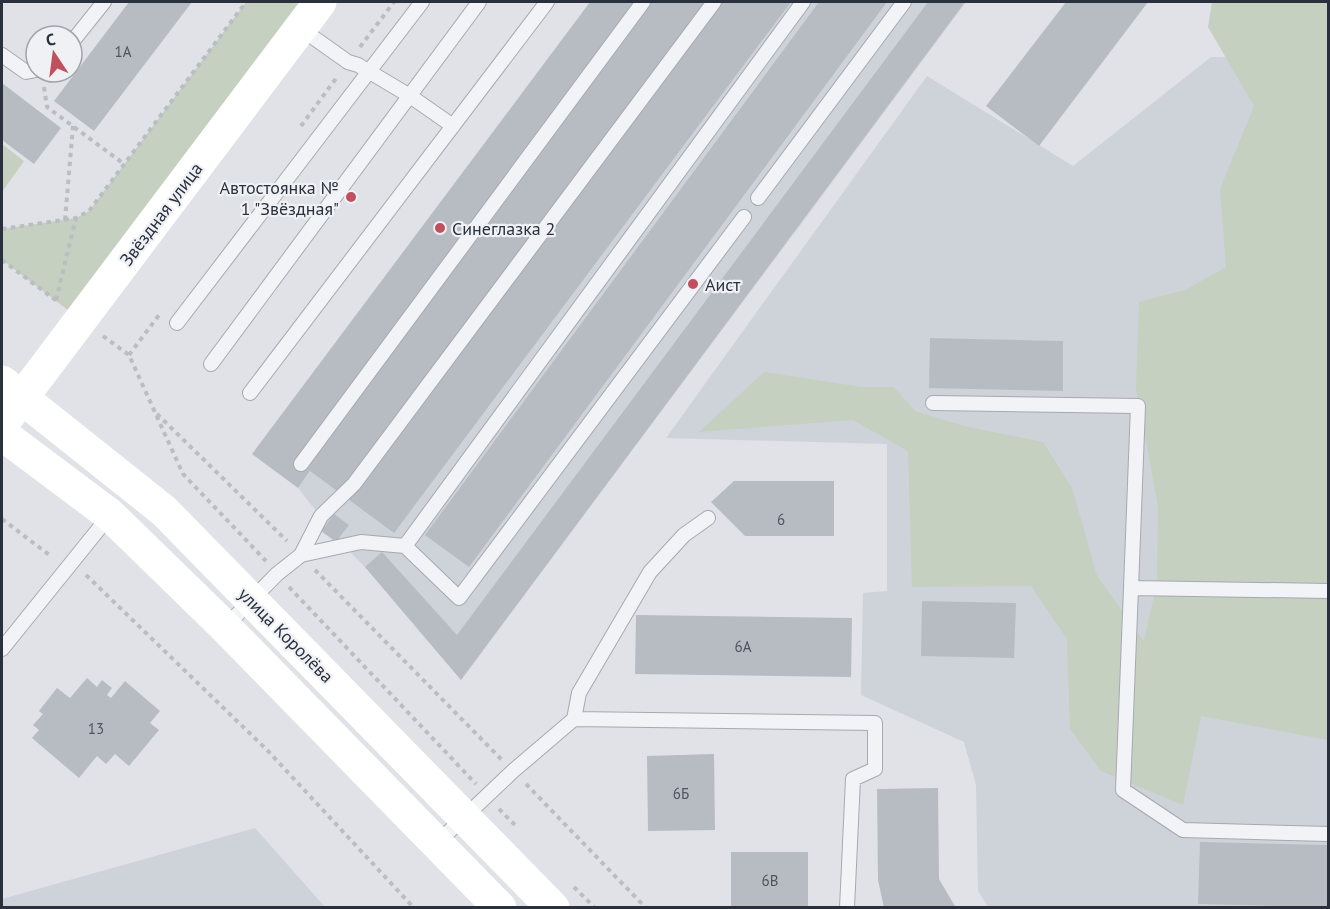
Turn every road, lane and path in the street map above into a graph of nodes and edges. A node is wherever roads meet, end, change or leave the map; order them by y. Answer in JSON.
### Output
{"nodes":[{"id":1,"x":104,"y":2,"type":"edge"},
{"id":2,"x":246,"y":2,"type":"edge"},
{"id":3,"x":320,"y":2,"type":"edge"},
{"id":4,"x":422,"y":2,"type":"edge"},
{"id":5,"x":479,"y":2,"type":"edge"},
{"id":6,"x":547,"y":2,"type":"edge"},
{"id":7,"x":643,"y":2,"type":"edge"},
{"id":8,"x":714,"y":2,"type":"edge"},
{"id":9,"x":803,"y":2,"type":"edge"},
{"id":10,"x":904,"y":2,"type":"edge"},
{"id":11,"x":84,"y":27,"type":"edge"},
{"id":12,"x":300,"y":28,"type":"junction"},
{"id":13,"x":2,"y":55,"type":"edge"},
{"id":14,"x":24,"y":71,"type":"edge"},
{"id":15,"x":369,"y":73,"type":"junction"},
{"id":16,"x":43,"y":84,"type":"dead end"},
{"id":17,"x":410,"y":96,"type":"junction"},
{"id":18,"x":73,"y":126,"type":"junction"},
{"id":19,"x":453,"y":126,"type":"junction"},
{"id":20,"x":124,"y":164,"type":"junction"},
{"id":21,"x":758,"y":198,"type":"dead end"},
{"id":22,"x":744,"y":217,"type":"dead end"},
{"id":23,"x":76,"y":218,"type":"junction"},
{"id":24,"x":65,"y":220,"type":"junction"},
{"id":25,"x":2,"y":229,"type":"edge"},
{"id":26,"x":56,"y":300,"type":"dead end"},
{"id":27,"x":177,"y":323,"type":"dead end"},
{"id":28,"x":211,"y":364,"type":"dead end"},
{"id":29,"x":12,"y":390,"type":"edge"},
{"id":30,"x":250,"y":393,"type":"dead end"},
{"id":31,"x":933,"y":403,"type":"dead end"},
{"id":32,"x":2,"y":426,"type":"edge"},
{"id":33,"x":2,"y":434,"type":"edge"},
{"id":34,"x":301,"y":464,"type":"dead end"},
{"id":35,"x":110,"y":515,"type":"junction"},
{"id":36,"x":708,"y":518,"type":"dead end"},
{"id":37,"x":2,"y":519,"type":"edge"},
{"id":38,"x":405,"y":546,"type":"junction"},
{"id":39,"x":301,"y":555,"type":"junction"},
{"id":40,"x":71,"y":561,"type":"junction"},
{"id":41,"x":278,"y":574,"type":"junction"},
{"id":42,"x":1131,"y":588,"type":"junction"},
{"id":43,"x":1329,"y":591,"type":"edge"},
{"id":44,"x":250,"y":600,"type":"junction"},
{"id":45,"x":225,"y":627,"type":"junction"},
{"id":46,"x":2,"y":649,"type":"edge"},
{"id":47,"x":574,"y":719,"type":"junction"},
{"id":48,"x":513,"y":771,"type":"junction"},
{"id":49,"x":476,"y":807,"type":"junction"},
{"id":50,"x":518,"y":828,"type":"dead end"},
{"id":51,"x":1329,"y":834,"type":"edge"},
{"id":52,"x":437,"y":843,"type":"junction"},
{"id":53,"x":562,"y":896,"type":"edge"},
{"id":54,"x":493,"y":905,"type":"edge"},
{"id":55,"x":414,"y":908,"type":"edge"},
{"id":56,"x":595,"y":908,"type":"edge"},
{"id":57,"x":646,"y":908,"type":"edge"},
{"id":58,"x":847,"y":908,"type":"edge"}],
"edges":[{"from":1,"to":11,"type":"lane"},
{"from":2,"to":20,"type":"path"},
{"from":3,"to":12,"type":"main road","name":"Звёздная улица"},
{"from":4,"to":15,"type":"lane"},
{"from":5,"to":17,"type":"lane"},
{"from":6,"to":19,"type":"lane"},
{"from":7,"to":34,"type":"lane"},
{"from":8,"to":39,"type":"lane"},
{"from":9,"to":38,"type":"lane"},
{"from":10,"to":21,"type":"lane"},
{"from":12,"to":15,"type":"lane"},
{"from":12,"to":29,"type":"main road","name":"Звёздная улица"},
{"from":13,"to":14,"type":"lane"},
{"from":15,"to":17,"type":"lane"},
{"from":15,"to":27,"type":"lane"},
{"from":16,"to":18,"type":"path"},
{"from":17,"to":19,"type":"lane"},
{"from":17,"to":28,"type":"lane"},
{"from":18,"to":20,"type":"path"},
{"from":18,"to":24,"type":"path"},
{"from":19,"to":30,"type":"lane"},
{"from":20,"to":23,"type":"path"},
{"from":22,"to":38,"type":"lane"},
{"from":23,"to":24,"type":"path"},
{"from":23,"to":26,"type":"path"},
{"from":24,"to":25,"type":"path"},
{"from":29,"to":32,"type":"main road","name":"Звёздная улица"},
{"from":29,"to":44,"type":"main road","name":"улица Королёва"},
{"from":31,"to":42,"type":"lane"},
{"from":33,"to":35,"type":"main road","name":"улица Королёва"},
{"from":35,"to":40,"type":"lane"},
{"from":35,"to":45,"type":"main road","name":"улица Королёва"},
{"from":36,"to":47,"type":"lane"},
{"from":37,"to":40,"type":"path"},
{"from":38,"to":39,"type":"lane"},
{"from":39,"to":41,"type":"lane"},
{"from":39,"to":41,"type":"path"},
{"from":39,"to":48,"type":"path"},
{"from":40,"to":46,"type":"lane"},
{"from":40,"to":55,"type":"path"},
{"from":41,"to":44,"type":"lane"},
{"from":41,"to":49,"type":"path"},
{"from":42,"to":43,"type":"lane"},
{"from":42,"to":51,"type":"lane"},
{"from":44,"to":45,"type":"lane"},
{"from":44,"to":49,"type":"main road","name":"улица Королёва"},
{"from":45,"to":52,"type":"main road","name":"улица Королёва"},
{"from":47,"to":48,"type":"lane"},
{"from":47,"to":58,"type":"lane"},
{"from":48,"to":49,"type":"lane"},
{"from":48,"to":57,"type":"path"},
{"from":49,"to":50,"type":"path"},
{"from":49,"to":52,"type":"lane"},
{"from":49,"to":53,"type":"main road","name":"улица Королёва"},
{"from":52,"to":54,"type":"main road","name":"улица Королёва"},
{"from":53,"to":56,"type":"path"}]}
